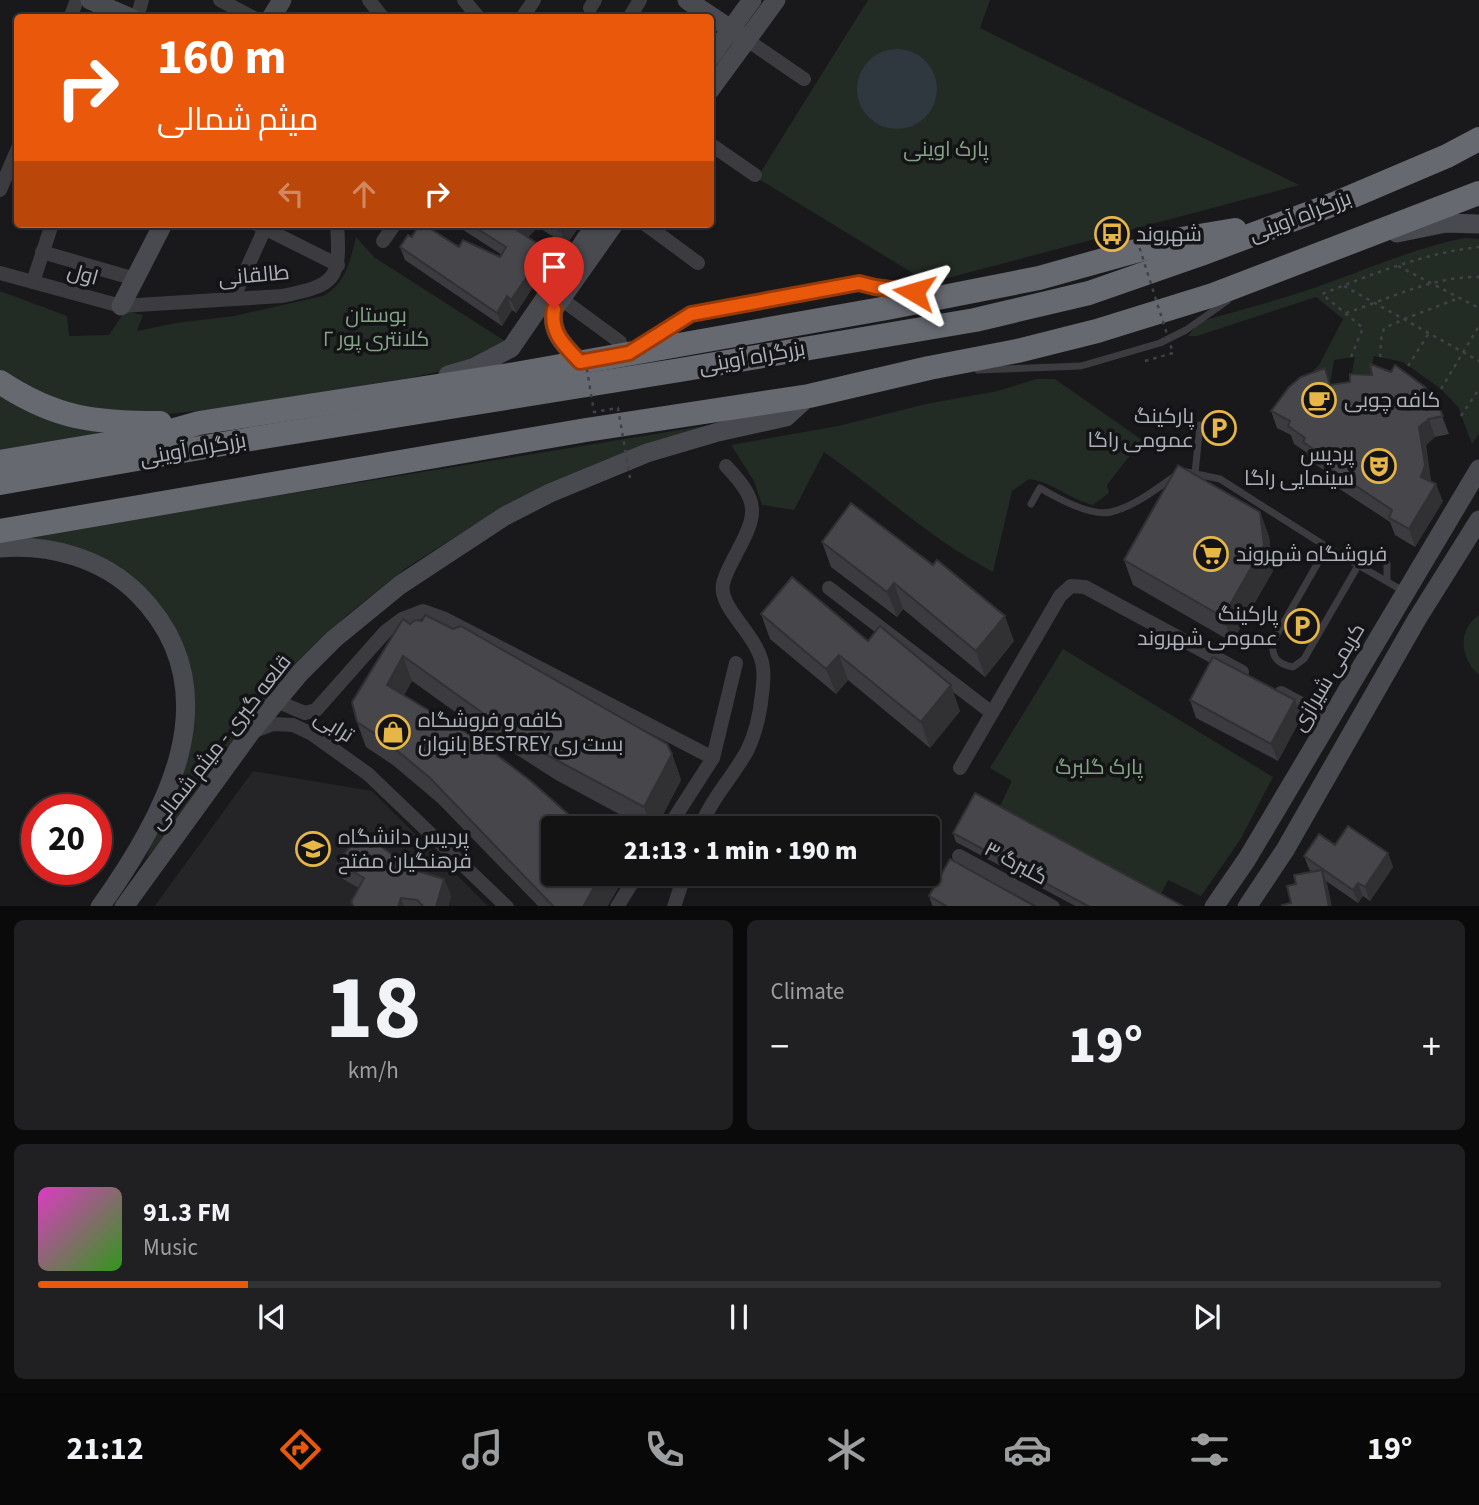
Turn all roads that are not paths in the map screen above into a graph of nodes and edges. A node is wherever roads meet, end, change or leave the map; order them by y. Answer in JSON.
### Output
{"nodes":[{"id":1,"x":90,"y":0,"type":"edge"},
{"id":2,"x":220,"y":0,"type":"edge"},
{"id":3,"x":369,"y":0,"type":"edge"},
{"id":4,"x":464,"y":0,"type":"edge"},
{"id":5,"x":687,"y":0,"type":"edge"},
{"id":6,"x":752,"y":0,"type":"edge"},
{"id":7,"x":776,"y":0,"type":"edge"},
{"id":8,"x":122,"y":14,"type":"edge"},
{"id":9,"x":246,"y":14,"type":"edge"},
{"id":10,"x":380,"y":14,"type":"edge"},
{"id":11,"x":476,"y":14,"type":"edge"},
{"id":12,"x":708,"y":14,"type":"edge"},
{"id":13,"x":714,"y":18,"type":"edge"},
{"id":14,"x":739,"y":35,"type":"junction"},
{"id":15,"x":714,"y":55,"type":"edge"},
{"id":16,"x":804,"y":79,"type":"dead end"},
{"id":17,"x":714,"y":82,"type":"edge"},
{"id":18,"x":1479,"y":139,"type":"edge"},
{"id":19,"x":714,"y":147,"type":"edge"},
{"id":20,"x":14,"y":158,"type":"edge"},
{"id":21,"x":755,"y":176,"type":"dead end"},
{"id":22,"x":0,"y":190,"type":"edge"},
{"id":23,"x":1479,"y":193,"type":"edge"},
{"id":24,"x":1287,"y":222,"type":"junction"},
{"id":25,"x":1479,"y":224,"type":"edge"},
{"id":26,"x":51,"y":228,"type":"edge"},
{"id":27,"x":161,"y":228,"type":"edge"},
{"id":28,"x":259,"y":228,"type":"edge"},
{"id":29,"x":264,"y":228,"type":"edge"},
{"id":30,"x":337,"y":228,"type":"edge"},
{"id":31,"x":392,"y":228,"type":"edge"},
{"id":32,"x":593,"y":228,"type":"edge"},
{"id":33,"x":611,"y":228,"type":"edge"},
{"id":34,"x":650,"y":228,"type":"edge"},
{"id":35,"x":383,"y":241,"type":"dead end"},
{"id":36,"x":1348,"y":243,"type":"junction"},
{"id":37,"x":43,"y":252,"type":"junction"},
{"id":38,"x":698,"y":263,"type":"dead end"},
{"id":39,"x":338,"y":264,"type":"junction"},
{"id":40,"x":0,"y":273,"type":"edge"},
{"id":41,"x":135,"y":279,"type":"junction"},
{"id":42,"x":33,"y":282,"type":"junction"},
{"id":43,"x":560,"y":298,"type":"junction"},
{"id":44,"x":233,"y":299,"type":"junction"},
{"id":45,"x":121,"y":306,"type":"junction"},
{"id":46,"x":624,"y":347,"type":"junction"},
{"id":47,"x":582,"y":357,"type":"junction"},
{"id":48,"x":0,"y":382,"type":"edge"},
{"id":49,"x":403,"y":390,"type":"junction"},
{"id":50,"x":809,"y":396,"type":"junction"},
{"id":51,"x":199,"y":422,"type":"junction"},
{"id":52,"x":1200,"y":425,"type":"dead end"},
{"id":53,"x":0,"y":462,"type":"edge"},
{"id":54,"x":726,"y":466,"type":"dead end"},
{"id":55,"x":1479,"y":469,"type":"edge"},
{"id":56,"x":1195,"y":473,"type":"junction"},
{"id":57,"x":0,"y":483,"type":"edge"},
{"id":58,"x":1031,"y":504,"type":"dead end"},
{"id":59,"x":1479,"y":520,"type":"edge"},
{"id":60,"x":0,"y":531,"type":"edge"},
{"id":61,"x":1327,"y":547,"type":"junction"},
{"id":62,"x":0,"y":548,"type":"edge"},
{"id":63,"x":1359,"y":564,"type":"junction"},
{"id":64,"x":1387,"y":564,"type":"dead end"},
{"id":65,"x":1387,"y":580,"type":"junction"},
{"id":66,"x":829,"y":588,"type":"dead end"},
{"id":67,"x":1405,"y":592,"type":"junction"},
{"id":68,"x":736,"y":663,"type":"dead end"},
{"id":69,"x":276,"y":701,"type":"junction"},
{"id":70,"x":992,"y":713,"type":"junction"},
{"id":71,"x":1329,"y":719,"type":"junction"},
{"id":72,"x":251,"y":732,"type":"junction"},
{"id":73,"x":713,"y":758,"type":"junction"},
{"id":74,"x":960,"y":768,"type":"dead end"},
{"id":75,"x":1281,"y":800,"type":"junction"},
{"id":76,"x":1306,"y":814,"type":"junction"},
{"id":77,"x":675,"y":816,"type":"edge"},
{"id":78,"x":704,"y":816,"type":"edge"},
{"id":79,"x":959,"y":856,"type":"dead end"},
{"id":80,"x":136,"y":873,"type":"junction"},
{"id":81,"x":630,"y":886,"type":"edge"},
{"id":82,"x":681,"y":886,"type":"edge"},
{"id":83,"x":100,"y":906,"type":"edge"},
{"id":84,"x":124,"y":906,"type":"edge"},
{"id":85,"x":507,"y":906,"type":"edge"},
{"id":86,"x":617,"y":906,"type":"edge"},
{"id":87,"x":674,"y":906,"type":"edge"},
{"id":88,"x":1053,"y":906,"type":"edge"},
{"id":89,"x":1214,"y":906,"type":"edge"},
{"id":90,"x":1247,"y":906,"type":"edge"}],
"edges":[{"from":1,"to":8,"type":"main road"},
{"from":2,"to":9,"type":"street"},
{"from":3,"to":10,"type":"street"},
{"from":4,"to":11,"type":"street"},
{"from":5,"to":12,"type":"main road"},
{"from":6,"to":14,"type":"main road"},
{"from":7,"to":14,"type":"main road"},
{"from":13,"to":14,"type":"main road"},
{"from":14,"to":15,"type":"main road"},
{"from":14,"to":16,"type":"street"},
{"from":14,"to":17,"type":"main road"},
{"from":18,"to":24,"type":"highway","name":"بزرگراه آوینی"},
{"from":19,"to":21,"type":"street"},
{"from":20,"to":22,"type":"street"},
{"from":23,"to":36,"type":"highway","name":"بزرگراه آوینی"},
{"from":24,"to":46,"type":"highway"},
{"from":24,"to":57,"type":"highway","name":"بزرگراه آوینی"},
{"from":25,"to":36,"type":"main road"},
{"from":26,"to":37,"type":"street"},
{"from":27,"to":41,"type":"main road"},
{"from":28,"to":44,"type":"street"},
{"from":29,"to":39,"type":"street"},
{"from":30,"to":39,"type":"street"},
{"from":31,"to":35,"type":"street"},
{"from":32,"to":49,"type":"main road"},
{"from":33,"to":43,"type":"main road"},
{"from":34,"to":38,"type":"street"},
{"from":36,"to":50,"type":"highway","name":"بزرگراه آوینی"},
{"from":37,"to":41,"type":"street"},
{"from":37,"to":42,"type":"street"},
{"from":39,"to":44,"type":"street","name":"طالقانی"},
{"from":40,"to":42,"type":"street","name":"اول"},
{"from":41,"to":45,"type":"main road"},
{"from":42,"to":45,"type":"street","name":"اول"},
{"from":43,"to":46,"type":"street"},
{"from":43,"to":47,"type":"main road"},
{"from":44,"to":45,"type":"street","name":"طالقانی"},
{"from":46,"to":47,"type":"highway"},
{"from":47,"to":49,"type":"highway"},
{"from":48,"to":51,"type":"highway"},
{"from":49,"to":51,"type":"highway"},
{"from":50,"to":60,"type":"highway","name":"بزرگراه آوینی"},
{"from":50,"to":69,"type":"main road","name":"قلعه گبری - میثم شمالی"},
{"from":51,"to":53,"type":"highway"},
{"from":52,"to":56,"type":"lane"},
{"from":54,"to":78,"type":"street"},
{"from":55,"to":67,"type":"main road","name":"کریمی شیرازی"},
{"from":56,"to":58,"type":"lane"},
{"from":56,"to":61,"type":"lane"},
{"from":59,"to":76,"type":"main road"},
{"from":61,"to":63,"type":"lane"},
{"from":61,"to":63,"type":"lane"},
{"from":62,"to":80,"type":"main road","name":"قلعه گبری - میثم شمالی"},
{"from":63,"to":65,"type":"lane"},
{"from":64,"to":65,"type":"lane"},
{"from":65,"to":67,"type":"lane"},
{"from":66,"to":70,"type":"street"},
{"from":67,"to":71,"type":"main road","name":"کریمی شیرازی"},
{"from":68,"to":73,"type":"street"},
{"from":69,"to":72,"type":"main road","name":"قلعه گبری - میثم شمالی"},
{"from":69,"to":73,"type":"street"},
{"from":70,"to":71,"type":"street"},
{"from":70,"to":74,"type":"street"},
{"from":71,"to":75,"type":"main road","name":"کریمی شیرازی"},
{"from":72,"to":80,"type":"main road","name":"قلعه گبری - میثم شمالی"},
{"from":72,"to":85,"type":"street","name":"ترابی"},
{"from":73,"to":77,"type":"street"},
{"from":75,"to":76,"type":"main road"},
{"from":75,"to":89,"type":"main road","name":"کریمی شیرازی"},
{"from":76,"to":90,"type":"main road"},
{"from":79,"to":88,"type":"street","name":"گلبرگ ۳"},
{"from":80,"to":83,"type":"main road","name":"قلعه گبری - میثم شمالی"},
{"from":80,"to":84,"type":"main road","name":"قلعه گبری - میثم شمالی"},
{"from":81,"to":86,"type":"street"},
{"from":82,"to":87,"type":"street"}]}
